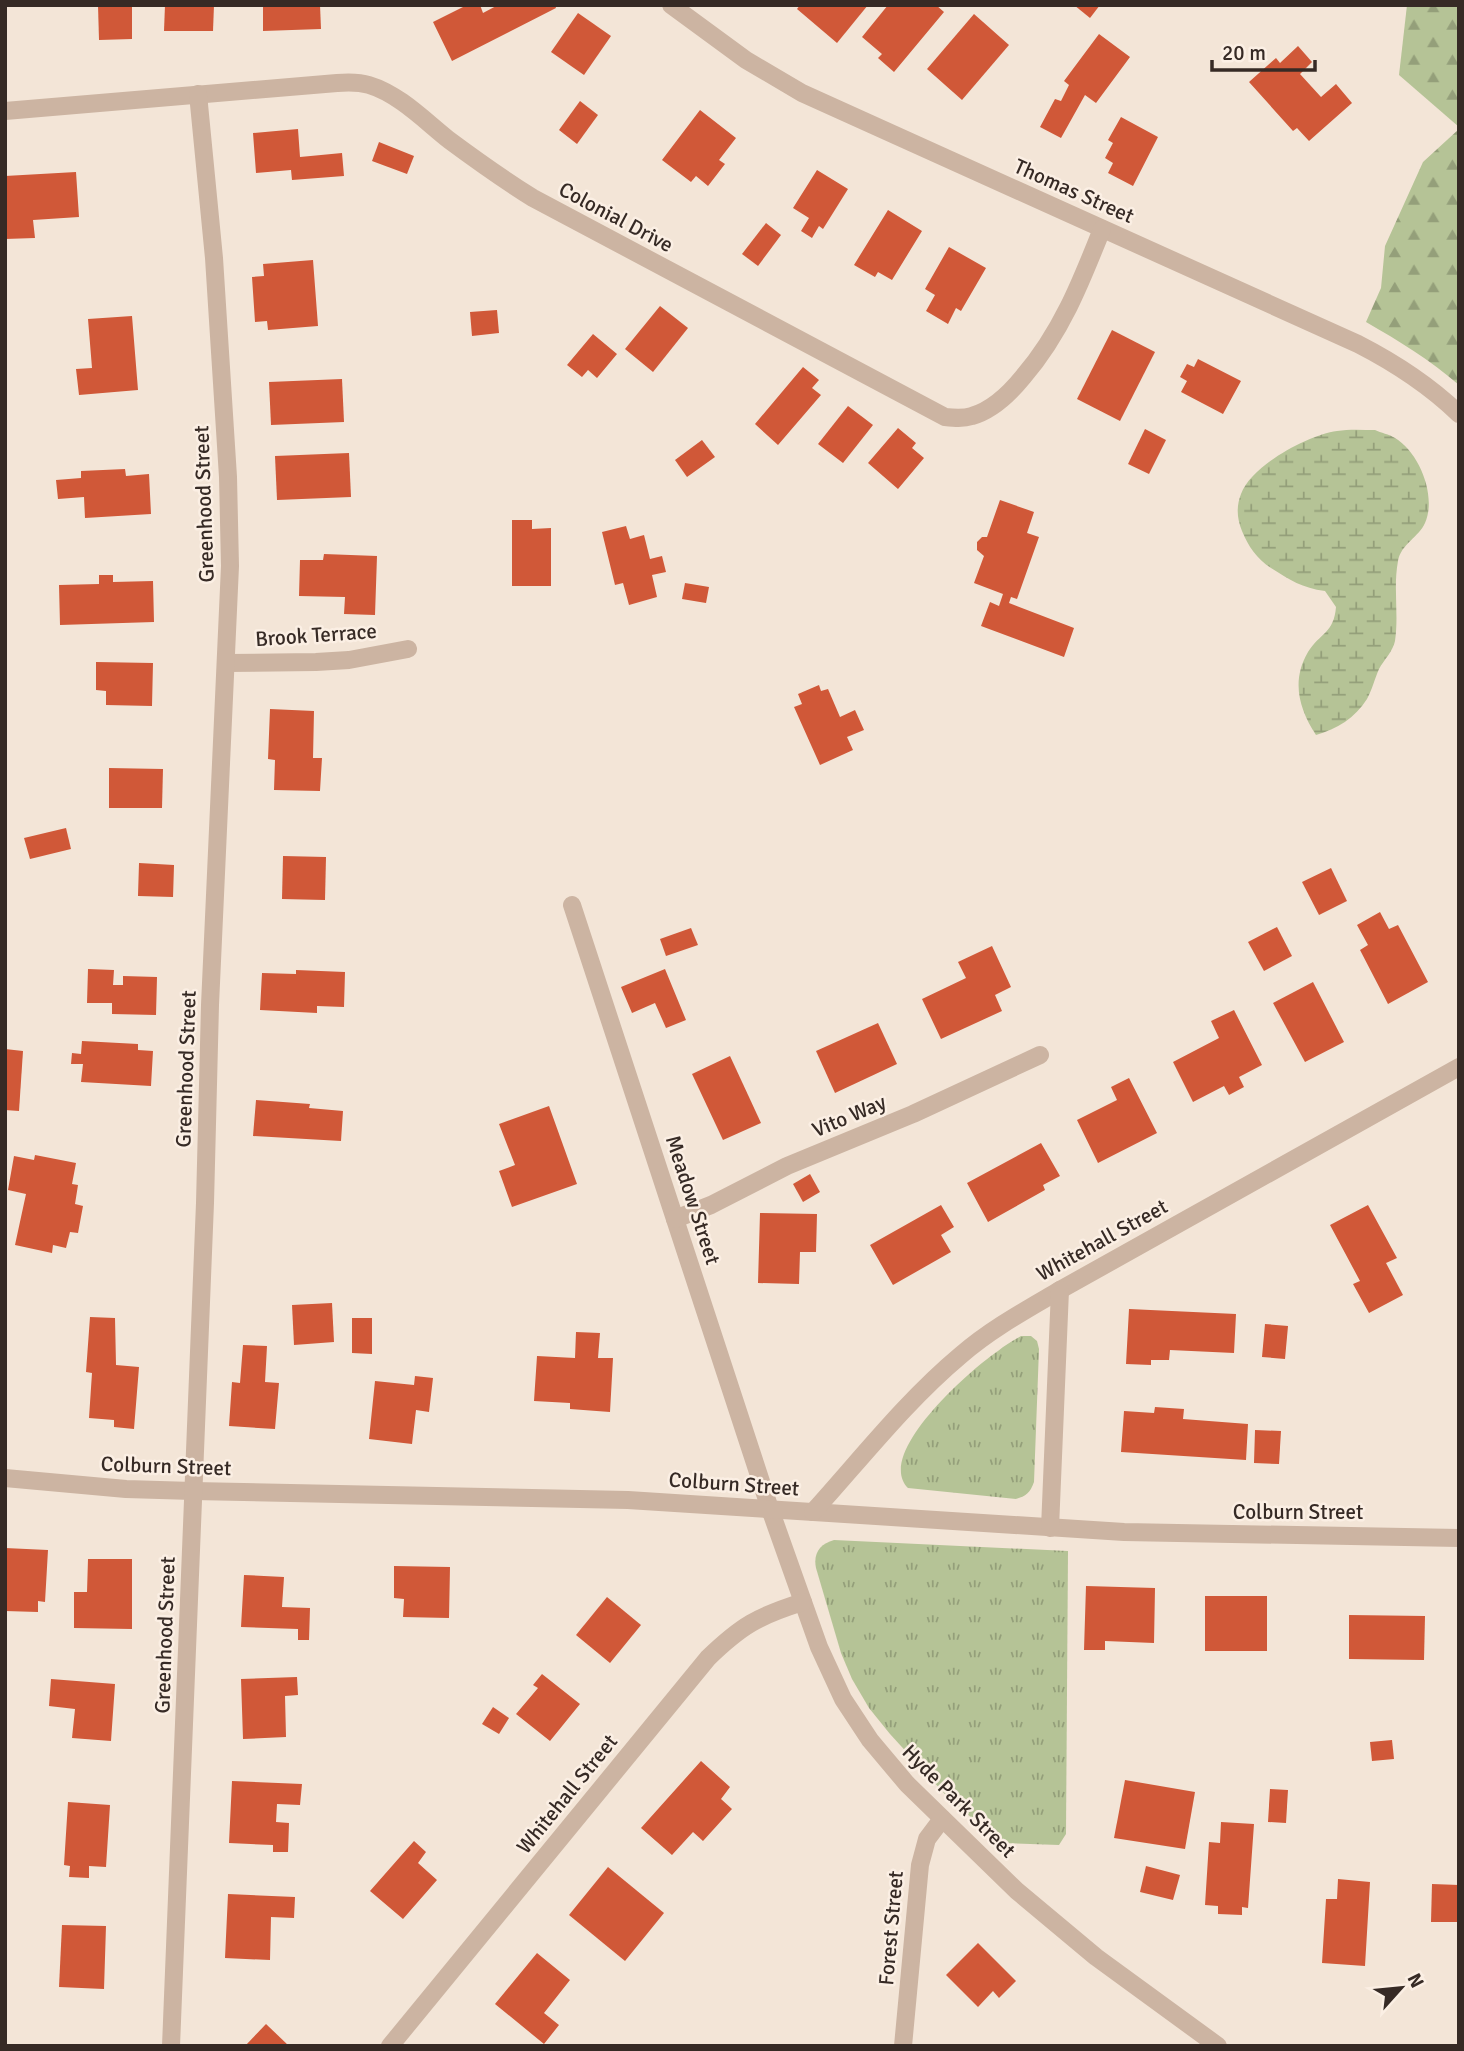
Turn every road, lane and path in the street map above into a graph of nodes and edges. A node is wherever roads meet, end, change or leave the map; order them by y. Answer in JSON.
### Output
{"nodes":[{"id":1,"x":671,"y":5,"type":"edge"},
{"id":2,"x":198,"y":94,"type":"junction"},
{"id":3,"x":5,"y":111,"type":"edge"},
{"id":4,"x":1102,"y":229,"type":"junction"},
{"id":5,"x":1459,"y":414,"type":"edge"},
{"id":6,"x":408,"y":649,"type":"dead end"},
{"id":7,"x":226,"y":663,"type":"junction"},
{"id":8,"x":572,"y":905,"type":"dead end"},
{"id":9,"x":1040,"y":1055,"type":"dead end"},
{"id":10,"x":1459,"y":1067,"type":"edge"},
{"id":11,"x":675,"y":1219,"type":"junction"},
{"id":12,"x":1060,"y":1290,"type":"junction"},
{"id":13,"x":5,"y":1478,"type":"edge"},
{"id":14,"x":194,"y":1491,"type":"junction"},
{"id":15,"x":770,"y":1509,"type":"junction"},
{"id":16,"x":813,"y":1512,"type":"junction"},
{"id":17,"x":1050,"y":1528,"type":"junction"},
{"id":18,"x":1459,"y":1538,"type":"edge"},
{"id":19,"x":803,"y":1602,"type":"junction"},
{"id":20,"x":942,"y":1819,"type":"junction"},
{"id":21,"x":171,"y":2046,"type":"edge"},
{"id":22,"x":390,"y":2046,"type":"edge"},
{"id":23,"x":903,"y":2046,"type":"edge"},
{"id":24,"x":1218,"y":2046,"type":"edge"}],
"edges":[{"from":1,"to":4,"type":"street","name":"Thomas Street"},
{"from":2,"to":3,"type":"street","name":"Colonial Drive"},
{"from":2,"to":4,"type":"street","name":"Colonial Drive"},
{"from":2,"to":7,"type":"street","name":"Greenhood Street"},
{"from":4,"to":5,"type":"street","name":"Thomas Street"},
{"from":6,"to":7,"type":"street","name":"Brook Terrace"},
{"from":7,"to":14,"type":"street","name":"Greenhood Street"},
{"from":8,"to":11,"type":"street","name":"Meadow Street"},
{"from":9,"to":11,"type":"street","name":"Vito Way"},
{"from":10,"to":12,"type":"street","name":"Whitehall Street"},
{"from":11,"to":15,"type":"street","name":"Meadow Street"},
{"from":12,"to":16,"type":"street","name":"Whitehall Street"},
{"from":12,"to":17,"type":"street"},
{"from":13,"to":14,"type":"street","name":"Colburn Street"},
{"from":14,"to":15,"type":"street","name":"Colburn Street"},
{"from":14,"to":21,"type":"street","name":"Greenhood Street"},
{"from":15,"to":16,"type":"street","name":"Colburn Street"},
{"from":15,"to":19,"type":"street","name":"Hyde Park Street"},
{"from":16,"to":17,"type":"street","name":"Colburn Street"},
{"from":17,"to":18,"type":"street","name":"Colburn Street"},
{"from":19,"to":20,"type":"street","name":"Hyde Park Street"},
{"from":19,"to":22,"type":"street","name":"Whitehall Street"},
{"from":20,"to":23,"type":"street","name":"Forest Street"},
{"from":20,"to":24,"type":"street","name":"Hyde Park Street"}]}
